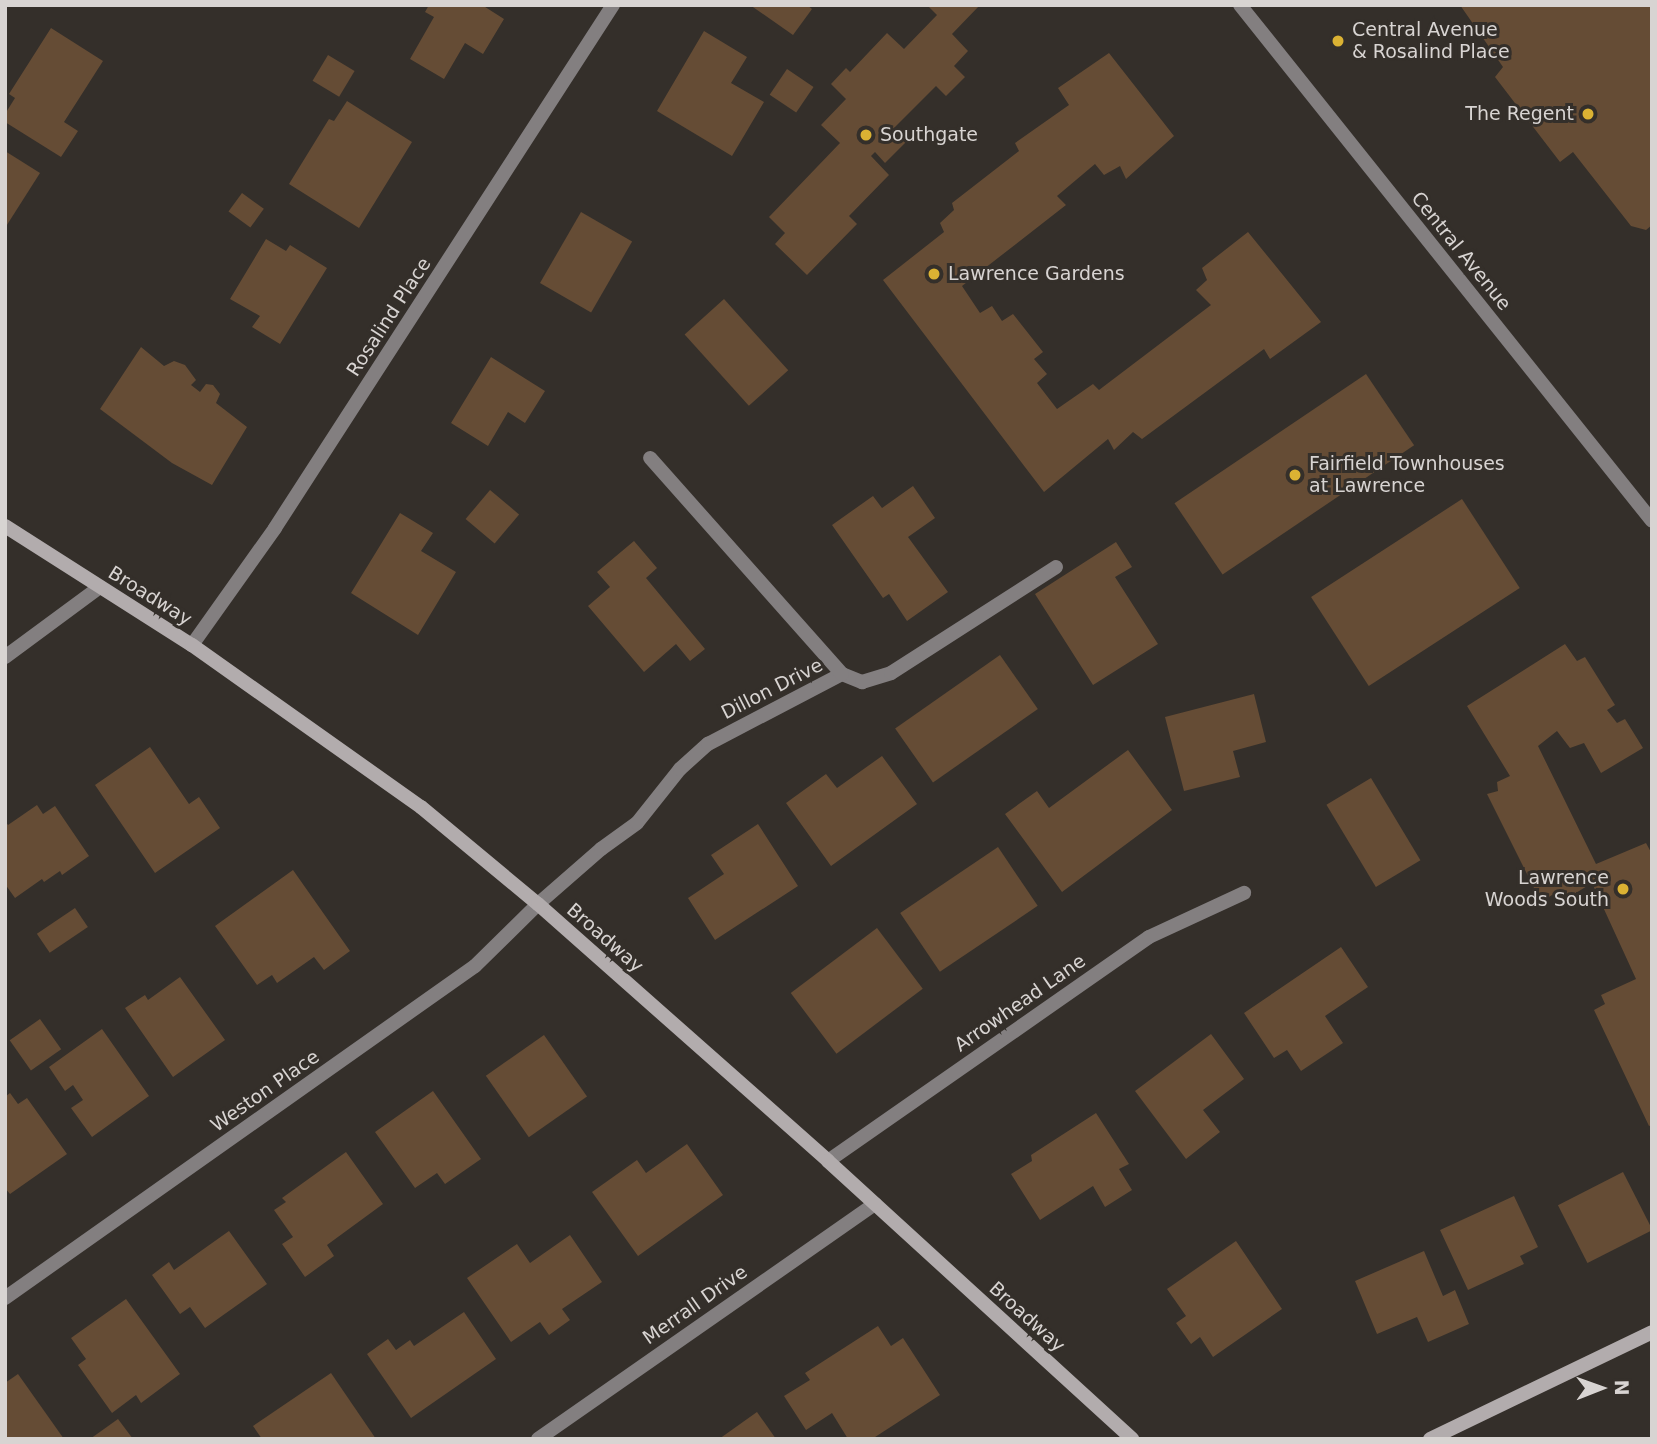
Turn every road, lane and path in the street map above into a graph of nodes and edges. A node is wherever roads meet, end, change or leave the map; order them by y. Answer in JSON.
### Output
{"nodes":[{"id":1,"x":613,"y":5,"type":"edge"},
{"id":2,"x":1240,"y":5,"type":"edge"},
{"id":3,"x":650,"y":458,"type":"dead end"},
{"id":4,"x":1652,"y":521,"type":"edge"},
{"id":5,"x":5,"y":526,"type":"edge"},
{"id":6,"x":1056,"y":567,"type":"dead end"},
{"id":7,"x":100,"y":587,"type":"junction"},
{"id":8,"x":192,"y":645,"type":"junction"},
{"id":9,"x":5,"y":657,"type":"edge"},
{"id":10,"x":842,"y":674,"type":"junction"},
{"id":11,"x":1244,"y":894,"type":"dead end"},
{"id":12,"x":538,"y":904,"type":"junction"},
{"id":13,"x":828,"y":1161,"type":"junction"},
{"id":14,"x":874,"y":1204,"type":"junction"},
{"id":15,"x":5,"y":1298,"type":"edge"},
{"id":16,"x":1652,"y":1332,"type":"edge"},
{"id":17,"x":538,"y":1439,"type":"edge"},
{"id":18,"x":1132,"y":1439,"type":"edge"},
{"id":19,"x":1430,"y":1439,"type":"edge"}],
"edges":[{"from":1,"to":8,"type":"street","name":"Rosalind Place"},
{"from":2,"to":4,"type":"street","name":"Central Avenue"},
{"from":3,"to":10,"type":"street","name":"Dillon Drive"},
{"from":5,"to":7,"type":"main road","name":"Broadway"},
{"from":6,"to":10,"type":"street"},
{"from":7,"to":8,"type":"main road","name":"Broadway"},
{"from":7,"to":9,"type":"street"},
{"from":8,"to":12,"type":"main road","name":"Broadway"},
{"from":10,"to":12,"type":"street","name":"Dillon Drive"},
{"from":11,"to":13,"type":"street","name":"Arrowhead Lane"},
{"from":12,"to":13,"type":"main road","name":"Broadway"},
{"from":12,"to":15,"type":"street","name":"Weston Place"},
{"from":13,"to":14,"type":"main road","name":"Broadway"},
{"from":14,"to":17,"type":"street","name":"Merrall Drive"},
{"from":14,"to":18,"type":"main road","name":"Broadway"},
{"from":16,"to":19,"type":"main road"}]}
